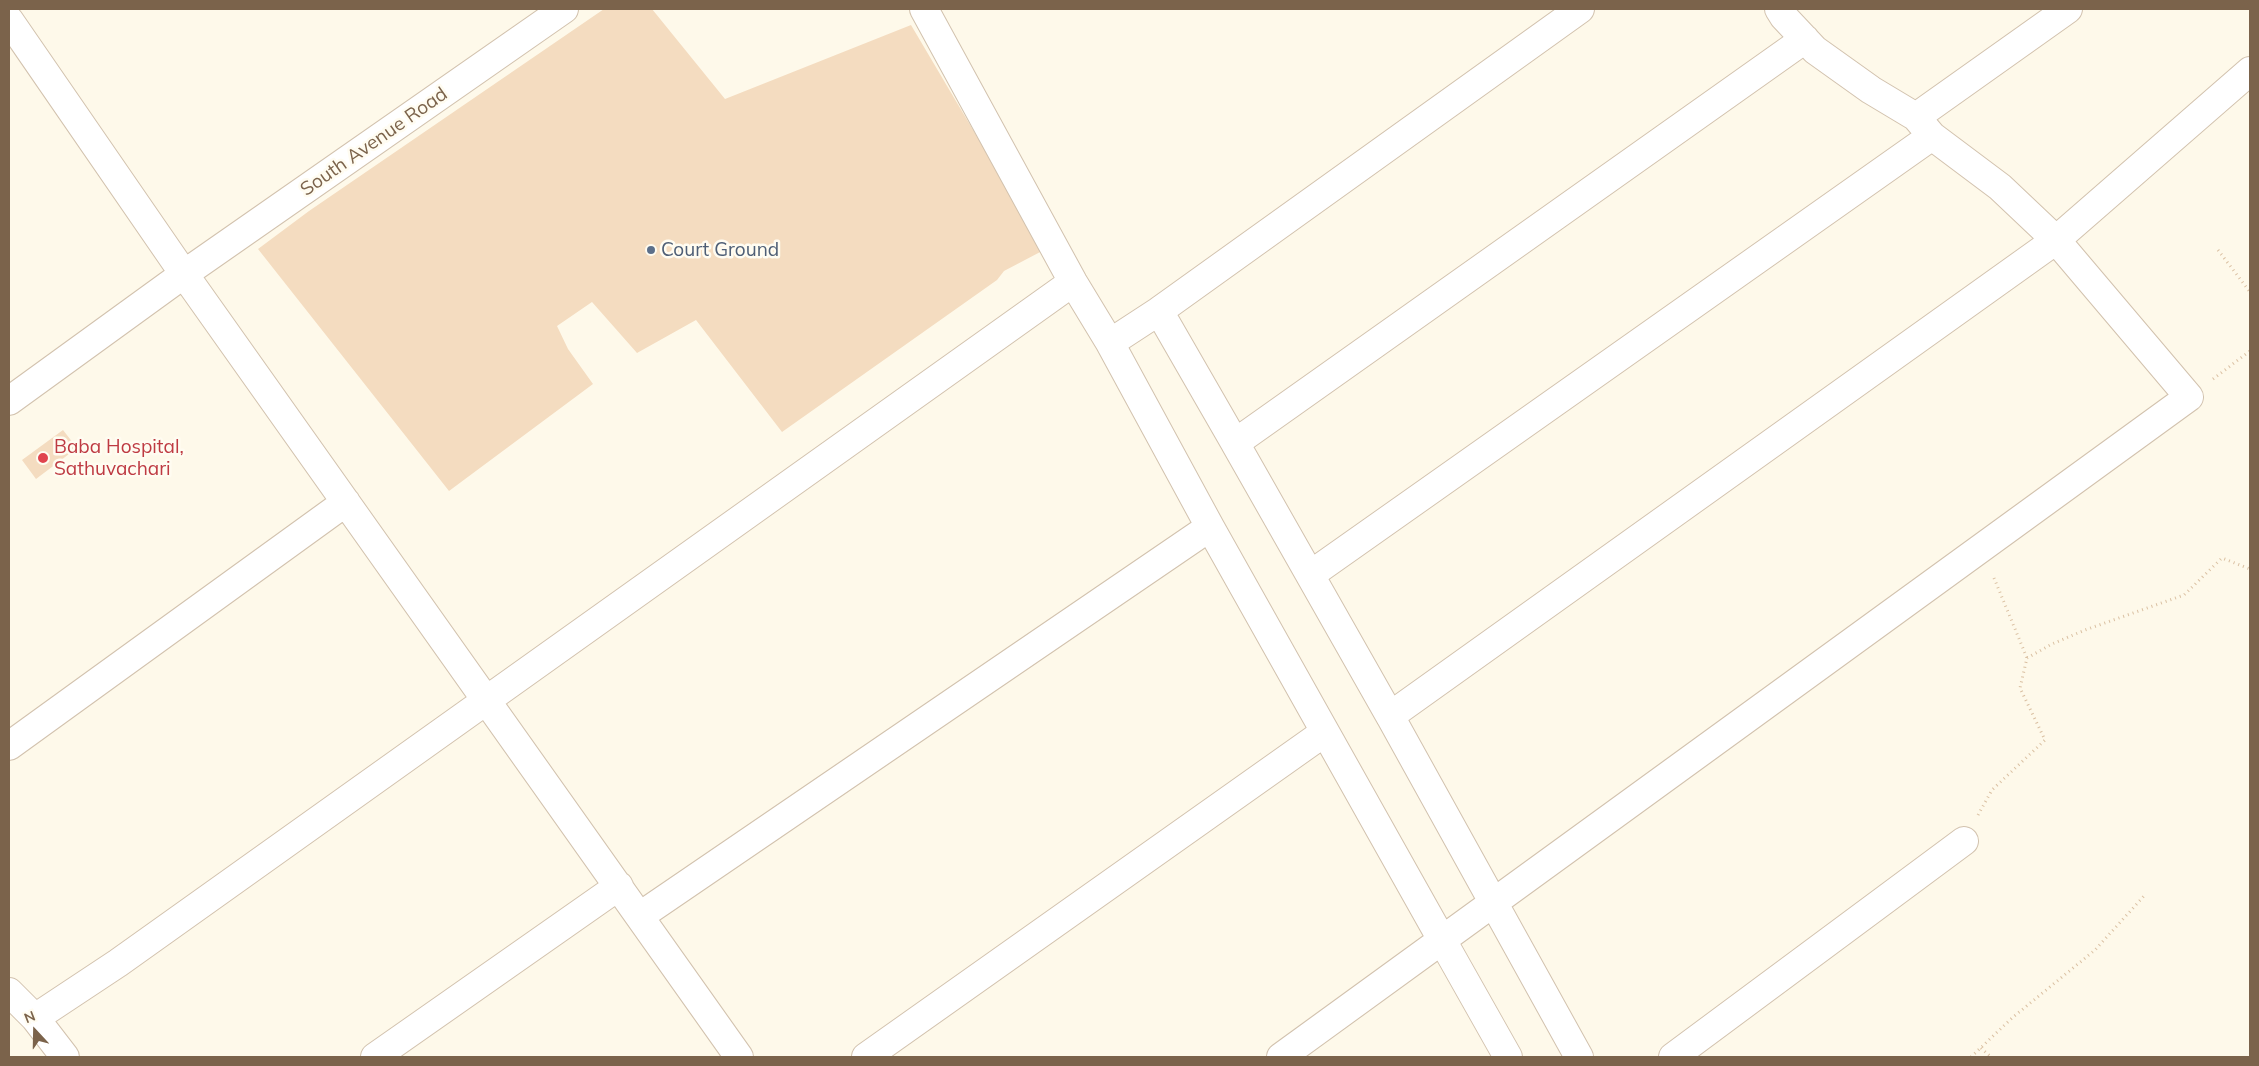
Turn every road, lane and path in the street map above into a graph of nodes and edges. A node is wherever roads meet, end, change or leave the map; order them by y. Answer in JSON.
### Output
{"nodes":[{"id":1,"x":564,"y":9,"type":"edge"},
{"id":2,"x":924,"y":9,"type":"edge"},
{"id":3,"x":1580,"y":9,"type":"edge"},
{"id":4,"x":1779,"y":9,"type":"edge"},
{"id":5,"x":2068,"y":9,"type":"edge"},
{"id":6,"x":9,"y":20,"type":"edge"},
{"id":7,"x":1804,"y":39,"type":"junction"},
{"id":8,"x":2250,"y":71,"type":"edge"},
{"id":9,"x":1924,"y":126,"type":"junction"},
{"id":10,"x":2056,"y":240,"type":"junction"},
{"id":11,"x":2218,"y":250,"type":"dead end"},
{"id":12,"x":184,"y":274,"type":"junction"},
{"id":13,"x":1073,"y":282,"type":"junction"},
{"id":14,"x":2250,"y":292,"type":"edge"},
{"id":15,"x":1159,"y":311,"type":"junction"},
{"id":16,"x":1110,"y":343,"type":"junction"},
{"id":17,"x":2250,"y":351,"type":"edge"},
{"id":18,"x":2189,"y":397,"type":"junction"},
{"id":19,"x":9,"y":401,"type":"edge"},
{"id":20,"x":1235,"y":442,"type":"junction"},
{"id":21,"x":346,"y":502,"type":"junction"},
{"id":22,"x":1210,"y":526,"type":"junction"},
{"id":23,"x":1981,"y":548,"type":"junction"},
{"id":24,"x":2250,"y":569,"type":"edge"},
{"id":25,"x":1310,"y":576,"type":"junction"},
{"id":26,"x":2027,"y":658,"type":"junction"},
{"id":27,"x":487,"y":700,"type":"junction"},
{"id":28,"x":1390,"y":716,"type":"junction"},
{"id":29,"x":1325,"y":732,"type":"junction"},
{"id":30,"x":9,"y":746,"type":"edge"},
{"id":31,"x":1964,"y":841,"type":"joint"},
{"id":32,"x":619,"y":886,"type":"junction"},
{"id":33,"x":2144,"y":896,"type":"dead end"},
{"id":34,"x":1494,"y":902,"type":"junction"},
{"id":35,"x":640,"y":916,"type":"junction"},
{"id":36,"x":1442,"y":940,"type":"junction"},
{"id":37,"x":9,"y":992,"type":"edge"},
{"id":38,"x":35,"y":1018,"type":"junction"},
{"id":39,"x":1981,"y":1048,"type":"junction"},
{"id":40,"x":65,"y":1057,"type":"edge"},
{"id":41,"x":375,"y":1057,"type":"edge"},
{"id":42,"x":739,"y":1057,"type":"edge"},
{"id":43,"x":866,"y":1057,"type":"edge"},
{"id":44,"x":1281,"y":1057,"type":"edge"},
{"id":45,"x":1508,"y":1057,"type":"edge"},
{"id":46,"x":1579,"y":1057,"type":"edge"},
{"id":47,"x":1673,"y":1057,"type":"edge"},
{"id":48,"x":1971,"y":1057,"type":"edge"},
{"id":49,"x":1991,"y":1057,"type":"edge"}],
"edges":[{"from":1,"to":12,"type":"street","name":"South Avenue Road"},
{"from":2,"to":13,"type":"street"},
{"from":3,"to":15,"type":"street"},
{"from":4,"to":7,"type":"street"},
{"from":5,"to":9,"type":"street"},
{"from":6,"to":12,"type":"street"},
{"from":7,"to":9,"type":"street"},
{"from":7,"to":20,"type":"street"},
{"from":8,"to":10,"type":"street"},
{"from":9,"to":10,"type":"street"},
{"from":9,"to":25,"type":"street"},
{"from":10,"to":18,"type":"street"},
{"from":10,"to":28,"type":"street"},
{"from":11,"to":14,"type":"path"},
{"from":12,"to":19,"type":"street","name":"South Avenue Road"},
{"from":12,"to":21,"type":"street"},
{"from":13,"to":16,"type":"street"},
{"from":13,"to":27,"type":"street"},
{"from":15,"to":16,"type":"street"},
{"from":15,"to":20,"type":"street"},
{"from":16,"to":22,"type":"street"},
{"from":17,"to":18,"type":"path"},
{"from":18,"to":23,"type":"street"},
{"from":20,"to":25,"type":"street"},
{"from":21,"to":27,"type":"street"},
{"from":21,"to":30,"type":"street"},
{"from":22,"to":29,"type":"street"},
{"from":22,"to":35,"type":"street"},
{"from":23,"to":26,"type":"path"},
{"from":23,"to":34,"type":"street"},
{"from":24,"to":26,"type":"path"},
{"from":25,"to":28,"type":"street"},
{"from":26,"to":31,"type":"path"},
{"from":27,"to":32,"type":"street"},
{"from":27,"to":38,"type":"street"},
{"from":28,"to":34,"type":"street"},
{"from":29,"to":36,"type":"street"},
{"from":29,"to":43,"type":"street"},
{"from":31,"to":47,"type":"street"},
{"from":32,"to":35,"type":"street"},
{"from":32,"to":41,"type":"street"},
{"from":33,"to":39,"type":"path"},
{"from":34,"to":36,"type":"street"},
{"from":34,"to":46,"type":"street"},
{"from":35,"to":42,"type":"street"},
{"from":36,"to":44,"type":"street"},
{"from":36,"to":45,"type":"street"},
{"from":37,"to":38,"type":"street"},
{"from":38,"to":40,"type":"street"},
{"from":39,"to":48,"type":"path"},
{"from":39,"to":49,"type":"path"}]}
